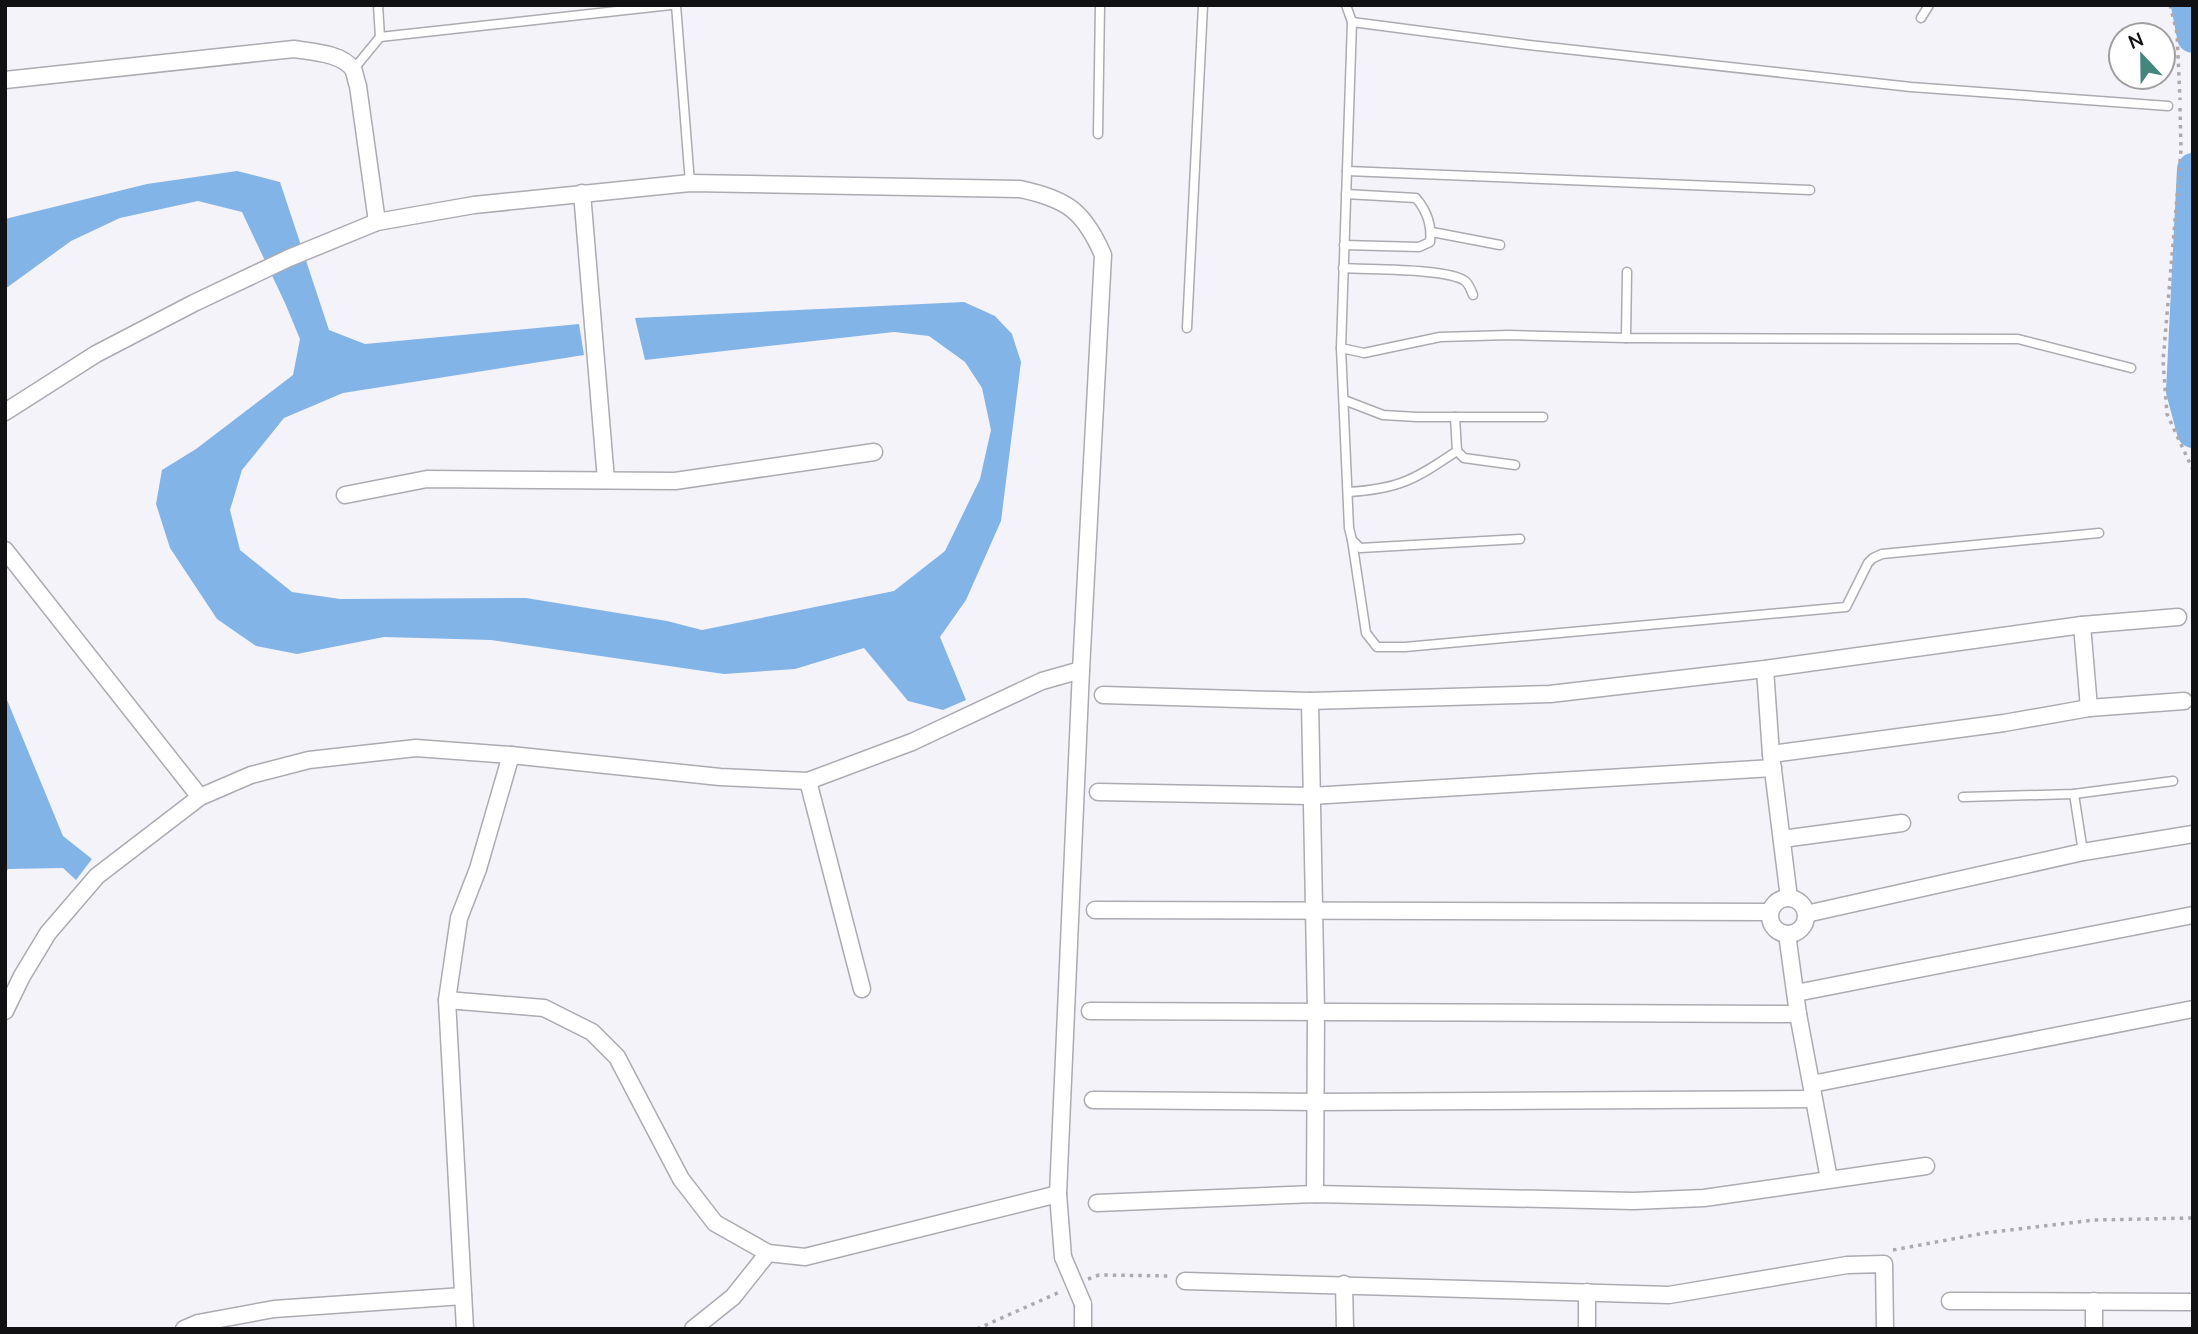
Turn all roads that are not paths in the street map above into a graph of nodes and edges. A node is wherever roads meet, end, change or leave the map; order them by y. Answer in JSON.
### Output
{"nodes":[{"id":1,"x":378,"y":5,"type":"edge"},
{"id":2,"x":671,"y":5,"type":"edge"},
{"id":3,"x":676,"y":5,"type":"edge"},
{"id":4,"x":1100,"y":5,"type":"edge"},
{"id":5,"x":1203,"y":5,"type":"edge"},
{"id":6,"x":1346,"y":5,"type":"edge"},
{"id":7,"x":1929,"y":5,"type":"edge"},
{"id":8,"x":1921,"y":18,"type":"dead end"},
{"id":9,"x":1352,"y":22,"type":"junction"},
{"id":10,"x":380,"y":37,"type":"junction"},
{"id":11,"x":353,"y":70,"type":"junction"},
{"id":12,"x":5,"y":80,"type":"edge"},
{"id":13,"x":2168,"y":106,"type":"dead end"},
{"id":14,"x":1098,"y":134,"type":"dead end"},
{"id":15,"x":1347,"y":171,"type":"junction"},
{"id":16,"x":690,"y":183,"type":"junction"},
{"id":17,"x":1810,"y":190,"type":"dead end"},
{"id":18,"x":583,"y":193,"type":"junction"},
{"id":19,"x":1346,"y":194,"type":"junction"},
{"id":20,"x":377,"y":222,"type":"junction"},
{"id":21,"x":1432,"y":232,"type":"junction"},
{"id":22,"x":1344,"y":244,"type":"junction"},
{"id":23,"x":1500,"y":245,"type":"dead end"},
{"id":24,"x":1343,"y":268,"type":"junction"},
{"id":25,"x":1627,"y":272,"type":"dead end"},
{"id":26,"x":1473,"y":295,"type":"dead end"},
{"id":27,"x":1187,"y":328,"type":"dead end"},
{"id":28,"x":1626,"y":338,"type":"junction"},
{"id":29,"x":1341,"y":348,"type":"junction"},
{"id":30,"x":2131,"y":368,"type":"dead end"},
{"id":31,"x":1344,"y":400,"type":"junction"},
{"id":32,"x":5,"y":412,"type":"edge"},
{"id":33,"x":1542,"y":416,"type":"dead end"},
{"id":34,"x":1455,"y":417,"type":"junction"},
{"id":35,"x":1457,"y":451,"type":"junction"},
{"id":36,"x":874,"y":452,"type":"dead end"},
{"id":37,"x":1515,"y":464,"type":"dead end"},
{"id":38,"x":606,"y":480,"type":"junction"},
{"id":39,"x":1348,"y":492,"type":"junction"},
{"id":40,"x":345,"y":495,"type":"dead end"},
{"id":41,"x":2099,"y":533,"type":"dead end"},
{"id":42,"x":1520,"y":539,"type":"dead end"},
{"id":43,"x":1352,"y":540,"type":"junction"},
{"id":44,"x":5,"y":550,"type":"edge"},
{"id":45,"x":2178,"y":617,"type":"dead end"},
{"id":46,"x":2082,"y":625,"type":"junction"},
{"id":47,"x":1765,"y":669,"type":"junction"},
{"id":48,"x":1081,"y":670,"type":"junction"},
{"id":49,"x":1103,"y":695,"type":"dead end"},
{"id":50,"x":1310,"y":701,"type":"junction"},
{"id":51,"x":2184,"y":701,"type":"dead end"},
{"id":52,"x":2089,"y":708,"type":"junction"},
{"id":53,"x":511,"y":755,"type":"junction"},
{"id":54,"x":1772,"y":761,"type":"junction"},
{"id":55,"x":808,"y":781,"type":"junction"},
{"id":56,"x":2173,"y":781,"type":"dead end"},
{"id":57,"x":1098,"y":792,"type":"dead end"},
{"id":58,"x":2074,"y":794,"type":"junction"},
{"id":59,"x":1311,"y":796,"type":"junction"},
{"id":60,"x":200,"y":797,"type":"junction"},
{"id":61,"x":1963,"y":797,"type":"dead end"},
{"id":62,"x":1902,"y":823,"type":"dead end"},
{"id":63,"x":2193,"y":834,"type":"edge"},
{"id":64,"x":1782,"y":839,"type":"junction"},
{"id":65,"x":2083,"y":852,"type":"junction"},
{"id":66,"x":1789,"y":898,"type":"junction"},
{"id":67,"x":1095,"y":909,"type":"dead end"},
{"id":68,"x":1313,"y":911,"type":"junction"},
{"id":69,"x":1770,"y":912,"type":"junction"},
{"id":70,"x":1806,"y":914,"type":"junction"},
{"id":71,"x":2193,"y":915,"type":"edge"},
{"id":72,"x":1787,"y":934,"type":"junction"},
{"id":73,"x":862,"y":989,"type":"dead end"},
{"id":74,"x":1796,"y":993,"type":"junction"},
{"id":75,"x":447,"y":1000,"type":"junction"},
{"id":76,"x":2193,"y":1009,"type":"edge"},
{"id":77,"x":5,"y":1011,"type":"edge"},
{"id":78,"x":1090,"y":1011,"type":"dead end"},
{"id":79,"x":1316,"y":1011,"type":"junction"},
{"id":80,"x":1798,"y":1014,"type":"junction"},
{"id":81,"x":1812,"y":1091,"type":"junction"},
{"id":82,"x":1093,"y":1100,"type":"dead end"},
{"id":83,"x":1314,"y":1102,"type":"junction"},
{"id":84,"x":1926,"y":1166,"type":"dead end"},
{"id":85,"x":1829,"y":1179,"type":"junction"},
{"id":86,"x":1058,"y":1194,"type":"junction"},
{"id":87,"x":1315,"y":1194,"type":"junction"},
{"id":88,"x":1097,"y":1203,"type":"dead end"},
{"id":89,"x":768,"y":1253,"type":"junction"},
{"id":90,"x":1179,"y":1279,"type":"road end"},
{"id":91,"x":1344,"y":1284,"type":"junction"},
{"id":92,"x":1587,"y":1292,"type":"junction"},
{"id":93,"x":463,"y":1296,"type":"junction"},
{"id":94,"x":1950,"y":1301,"type":"dead end"},
{"id":95,"x":2094,"y":1301,"type":"junction"},
{"id":96,"x":2193,"y":1302,"type":"edge"},
{"id":97,"x":184,"y":1329,"type":"edge"},
{"id":98,"x":466,"y":1329,"type":"edge"},
{"id":99,"x":693,"y":1329,"type":"edge"},
{"id":100,"x":1083,"y":1329,"type":"edge"},
{"id":101,"x":1345,"y":1329,"type":"edge"},
{"id":102,"x":1587,"y":1329,"type":"edge"},
{"id":103,"x":1885,"y":1329,"type":"edge"},
{"id":104,"x":2095,"y":1329,"type":"edge"}],
"edges":[{"from":1,"to":10,"type":"lane"},
{"from":2,"to":10,"type":"lane"},
{"from":3,"to":16,"type":"lane"},
{"from":4,"to":14,"type":"lane"},
{"from":5,"to":27,"type":"lane"},
{"from":6,"to":9,"type":"lane"},
{"from":7,"to":8,"type":"lane"},
{"from":9,"to":13,"type":"lane"},
{"from":9,"to":15,"type":"lane"},
{"from":10,"to":11,"type":"lane"},
{"from":11,"to":12,"type":"street"},
{"from":11,"to":20,"type":"street"},
{"from":15,"to":17,"type":"lane"},
{"from":15,"to":19,"type":"lane"},
{"from":16,"to":18,"type":"street"},
{"from":16,"to":48,"type":"street"},
{"from":18,"to":20,"type":"street"},
{"from":18,"to":38,"type":"street"},
{"from":19,"to":21,"type":"lane"},
{"from":19,"to":22,"type":"lane"},
{"from":20,"to":32,"type":"street"},
{"from":21,"to":22,"type":"lane"},
{"from":21,"to":23,"type":"lane"},
{"from":22,"to":24,"type":"lane"},
{"from":24,"to":26,"type":"lane"},
{"from":24,"to":29,"type":"lane"},
{"from":25,"to":28,"type":"lane"},
{"from":28,"to":29,"type":"lane"},
{"from":28,"to":30,"type":"lane"},
{"from":29,"to":31,"type":"lane"},
{"from":31,"to":34,"type":"lane"},
{"from":31,"to":39,"type":"lane"},
{"from":33,"to":34,"type":"lane"},
{"from":34,"to":35,"type":"lane"},
{"from":35,"to":37,"type":"lane"},
{"from":35,"to":39,"type":"lane"},
{"from":36,"to":38,"type":"street"},
{"from":38,"to":40,"type":"street"},
{"from":39,"to":43,"type":"lane"},
{"from":41,"to":43,"type":"lane"},
{"from":42,"to":43,"type":"lane"},
{"from":44,"to":60,"type":"street"},
{"from":45,"to":46,"type":"street"},
{"from":46,"to":47,"type":"street"},
{"from":46,"to":52,"type":"street"},
{"from":47,"to":50,"type":"street"},
{"from":47,"to":54,"type":"street"},
{"from":48,"to":55,"type":"street"},
{"from":48,"to":86,"type":"street"},
{"from":49,"to":50,"type":"street"},
{"from":50,"to":59,"type":"street"},
{"from":51,"to":52,"type":"street"},
{"from":52,"to":54,"type":"street"},
{"from":53,"to":55,"type":"street"},
{"from":53,"to":60,"type":"street"},
{"from":53,"to":75,"type":"street"},
{"from":54,"to":59,"type":"street"},
{"from":54,"to":64,"type":"street"},
{"from":55,"to":73,"type":"street"},
{"from":56,"to":58,"type":"lane"},
{"from":57,"to":59,"type":"street"},
{"from":58,"to":61,"type":"lane"},
{"from":58,"to":65,"type":"lane"},
{"from":59,"to":68,"type":"street"},
{"from":60,"to":77,"type":"street"},
{"from":62,"to":64,"type":"street"},
{"from":63,"to":65,"type":"street"},
{"from":64,"to":66,"type":"street"},
{"from":65,"to":70,"type":"street"},
{"from":66,"to":69,"type":"street"},
{"from":66,"to":70,"type":"street"},
{"from":67,"to":68,"type":"street"},
{"from":68,"to":69,"type":"street"},
{"from":68,"to":79,"type":"street"},
{"from":69,"to":72,"type":"street"},
{"from":70,"to":72,"type":"street"},
{"from":71,"to":74,"type":"street"},
{"from":72,"to":74,"type":"street"},
{"from":74,"to":80,"type":"street"},
{"from":75,"to":89,"type":"street"},
{"from":75,"to":93,"type":"street"},
{"from":76,"to":81,"type":"street"},
{"from":78,"to":79,"type":"street"},
{"from":79,"to":80,"type":"street"},
{"from":79,"to":83,"type":"street"},
{"from":80,"to":81,"type":"street"},
{"from":81,"to":83,"type":"street"},
{"from":81,"to":85,"type":"street"},
{"from":82,"to":83,"type":"street"},
{"from":83,"to":87,"type":"street"},
{"from":84,"to":85,"type":"street"},
{"from":85,"to":87,"type":"street"},
{"from":86,"to":89,"type":"street"},
{"from":86,"to":100,"type":"street","bridge":true},
{"from":87,"to":88,"type":"street"},
{"from":89,"to":99,"type":"street"},
{"from":90,"to":91,"type":"street"},
{"from":91,"to":92,"type":"street"},
{"from":91,"to":101,"type":"street"},
{"from":92,"to":102,"type":"street"},
{"from":92,"to":103,"type":"street"},
{"from":93,"to":97,"type":"street"},
{"from":93,"to":98,"type":"street"},
{"from":94,"to":95,"type":"street"},
{"from":95,"to":96,"type":"street"},
{"from":95,"to":104,"type":"street"}]}
